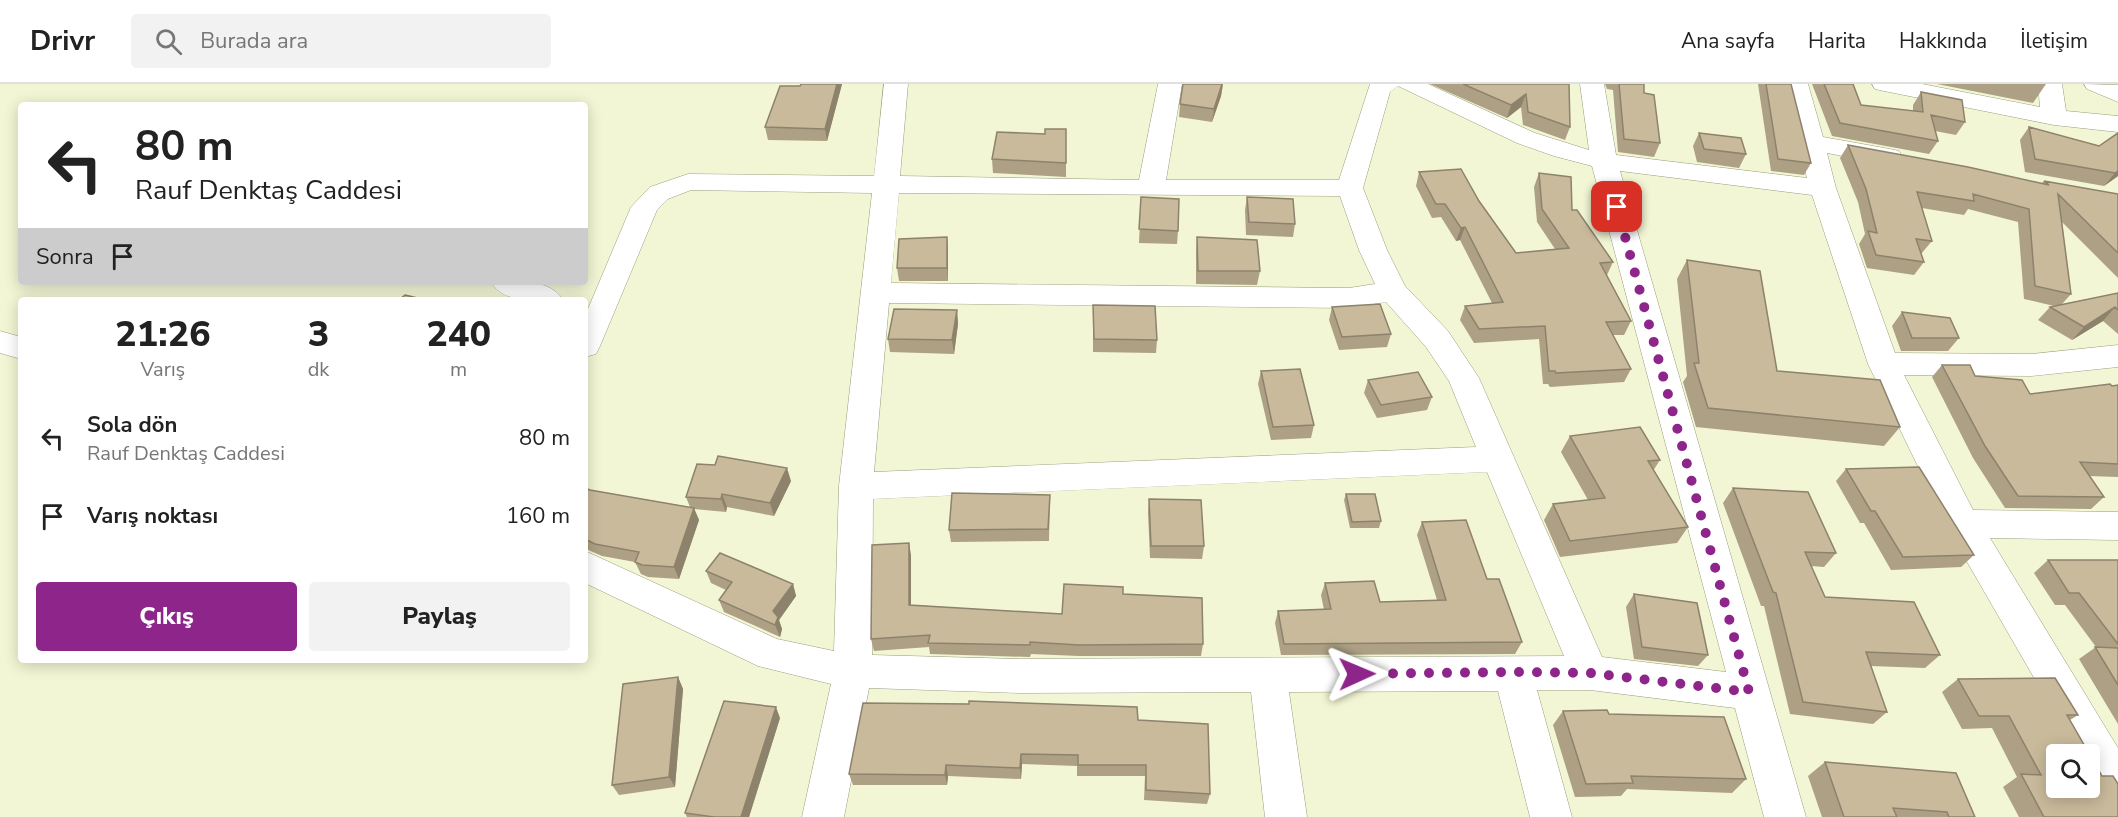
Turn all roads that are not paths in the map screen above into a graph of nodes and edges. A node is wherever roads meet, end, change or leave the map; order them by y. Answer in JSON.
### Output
{"nodes":[{"id":1,"x":896,"y":84,"type":"edge"},
{"id":2,"x":1170,"y":84,"type":"edge"},
{"id":3,"x":1592,"y":84,"type":"edge"},
{"id":4,"x":1797,"y":84,"type":"edge"},
{"id":5,"x":1884,"y":84,"type":"edge"},
{"id":6,"x":2050,"y":84,"type":"edge"},
{"id":7,"x":2096,"y":84,"type":"edge"},
{"id":8,"x":1384,"y":85,"type":"edge"},
{"id":9,"x":2118,"y":95,"type":"edge"},
{"id":10,"x":2054,"y":117,"type":"junction"},
{"id":11,"x":2118,"y":124,"type":"edge"},
{"id":12,"x":1812,"y":143,"type":"junction"},
{"id":13,"x":1604,"y":161,"type":"junction"},
{"id":14,"x":1918,"y":162,"type":"edge"},
{"id":15,"x":886,"y":185,"type":"junction"},
{"id":16,"x":1151,"y":188,"type":"junction"},
{"id":17,"x":1350,"y":188,"type":"junction"},
{"id":18,"x":1823,"y":188,"type":"junction"},
{"id":19,"x":512,"y":285,"type":"edge"},
{"id":20,"x":1394,"y":291,"type":"junction"},
{"id":21,"x":875,"y":293,"type":"junction"},
{"id":22,"x":541,"y":297,"type":"edge"},
{"id":23,"x":589,"y":330,"type":"edge"},
{"id":24,"x":0,"y":342,"type":"edge"},
{"id":25,"x":18,"y":347,"type":"edge"},
{"id":26,"x":2118,"y":356,"type":"edge"},
{"id":27,"x":1883,"y":363,"type":"junction"},
{"id":28,"x":1498,"y":459,"type":"junction"},
{"id":29,"x":856,"y":486,"type":"junction"},
{"id":30,"x":1963,"y":524,"type":"junction"},
{"id":31,"x":2118,"y":526,"type":"edge"},
{"id":32,"x":588,"y":567,"type":"edge"},
{"id":33,"x":853,"y":670,"type":"junction"},
{"id":34,"x":1513,"y":672,"type":"junction"},
{"id":35,"x":1590,"y":673,"type":"junction"},
{"id":36,"x":1268,"y":676,"type":"junction"},
{"id":37,"x":1749,"y":692,"type":"junction"},
{"id":38,"x":2118,"y":784,"type":"edge"},
{"id":39,"x":823,"y":817,"type":"edge"},
{"id":40,"x":1286,"y":817,"type":"edge"},
{"id":41,"x":1551,"y":817,"type":"edge"},
{"id":42,"x":1785,"y":817,"type":"edge"}],
"edges":[{"from":1,"to":15,"type":"street"},
{"from":2,"to":16,"type":"street"},
{"from":3,"to":13,"type":"street"},
{"from":4,"to":12,"type":"street"},
{"from":5,"to":10,"type":"street"},
{"from":6,"to":10,"type":"street"},
{"from":7,"to":9,"type":"street"},
{"from":8,"to":13,"type":"street"},
{"from":8,"to":17,"type":"street"},
{"from":10,"to":11,"type":"street"},
{"from":12,"to":14,"type":"street"},
{"from":12,"to":18,"type":"street"},
{"from":13,"to":18,"type":"street"},
{"from":13,"to":37,"type":"street"},
{"from":15,"to":16,"type":"street"},
{"from":15,"to":21,"type":"street"},
{"from":15,"to":23,"type":"street"},
{"from":16,"to":17,"type":"street"},
{"from":17,"to":20,"type":"street"},
{"from":18,"to":27,"type":"street"},
{"from":19,"to":22,"type":"street"},
{"from":20,"to":21,"type":"street"},
{"from":20,"to":28,"type":"street"},
{"from":21,"to":29,"type":"street"},
{"from":24,"to":25,"type":"street"},
{"from":26,"to":27,"type":"street"},
{"from":27,"to":30,"type":"street"},
{"from":28,"to":29,"type":"street"},
{"from":28,"to":35,"type":"street"},
{"from":29,"to":33,"type":"street"},
{"from":30,"to":31,"type":"street"},
{"from":30,"to":38,"type":"street"},
{"from":32,"to":33,"type":"street"},
{"from":33,"to":36,"type":"street"},
{"from":33,"to":39,"type":"street"},
{"from":34,"to":35,"type":"street"},
{"from":34,"to":36,"type":"street"},
{"from":34,"to":41,"type":"street"},
{"from":35,"to":37,"type":"street"},
{"from":36,"to":40,"type":"street"},
{"from":37,"to":42,"type":"street"}]}
